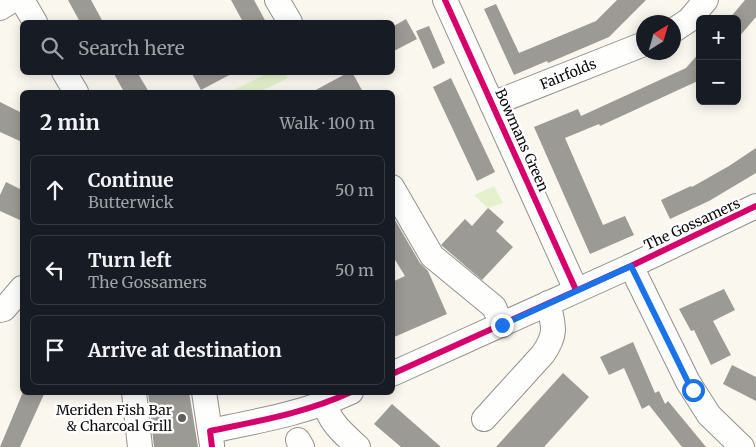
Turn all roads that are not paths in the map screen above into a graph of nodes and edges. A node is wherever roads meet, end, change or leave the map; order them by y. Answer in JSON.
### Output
{"nodes":[{"id":1,"x":13,"y":0,"type":"edge"},
{"id":2,"x":22,"y":0,"type":"edge"},
{"id":3,"x":277,"y":0,"type":"edge"},
{"id":4,"x":445,"y":0,"type":"edge"},
{"id":5,"x":706,"y":0,"type":"edge"},
{"id":6,"x":0,"y":8,"type":"edge"},
{"id":7,"x":34,"y":20,"type":"edge"},
{"id":8,"x":289,"y":20,"type":"edge"},
{"id":9,"x":681,"y":25,"type":"edge"},
{"id":10,"x":636,"y":47,"type":"edge"},
{"id":11,"x":66,"y":75,"type":"edge"},
{"id":12,"x":75,"y":90,"type":"edge"},
{"id":13,"x":492,"y":104,"type":"junction"},
{"id":14,"x":395,"y":192,"type":"edge"},
{"id":15,"x":756,"y":206,"type":"edge"},
{"id":16,"x":631,"y":266,"type":"junction"},
{"id":17,"x":20,"y":290,"type":"edge"},
{"id":18,"x":576,"y":290,"type":"junction"},
{"id":19,"x":548,"y":303,"type":"junction"},
{"id":20,"x":0,"y":310,"type":"edge"},
{"id":21,"x":502,"y":325,"type":"junction"},
{"id":22,"x":395,"y":373,"type":"edge"},
{"id":23,"x":134,"y":395,"type":"edge"},
{"id":24,"x":204,"y":395,"type":"edge"},
{"id":25,"x":344,"y":395,"type":"edge"},
{"id":26,"x":325,"y":404,"type":"junction"},
{"id":27,"x":484,"y":419,"type":"dead end"},
{"id":28,"x":211,"y":439,"type":"edge"},
{"id":29,"x":355,"y":446,"type":"edge"},
{"id":30,"x":140,"y":447,"type":"edge"},
{"id":31,"x":742,"y":447,"type":"edge"}],
"edges":[{"from":1,"to":6,"type":"street"},
{"from":2,"to":7,"type":"street"},
{"from":3,"to":8,"type":"street"},
{"from":4,"to":13,"type":"street","name":"Bowmans Green"},
{"from":5,"to":9,"type":"street"},
{"from":10,"to":13,"type":"street","name":"Fairfolds"},
{"from":11,"to":12,"type":"street"},
{"from":13,"to":18,"type":"street","name":"Bowmans Green"},
{"from":14,"to":21,"type":"street"},
{"from":15,"to":16,"type":"street","name":"The Gossamers"},
{"from":16,"to":18,"type":"street","name":"The Gossamers"},
{"from":16,"to":31,"type":"street"},
{"from":17,"to":20,"type":"street"},
{"from":18,"to":19,"type":"street","name":"The Gossamers"},
{"from":19,"to":21,"type":"street","name":"The Gossamers"},
{"from":19,"to":27,"type":"street"},
{"from":21,"to":22,"type":"street","name":"The Gossamers"},
{"from":23,"to":30,"type":"street"},
{"from":24,"to":28,"type":"street"},
{"from":25,"to":26,"type":"street"},
{"from":26,"to":28,"type":"street"},
{"from":26,"to":29,"type":"street"}]}
